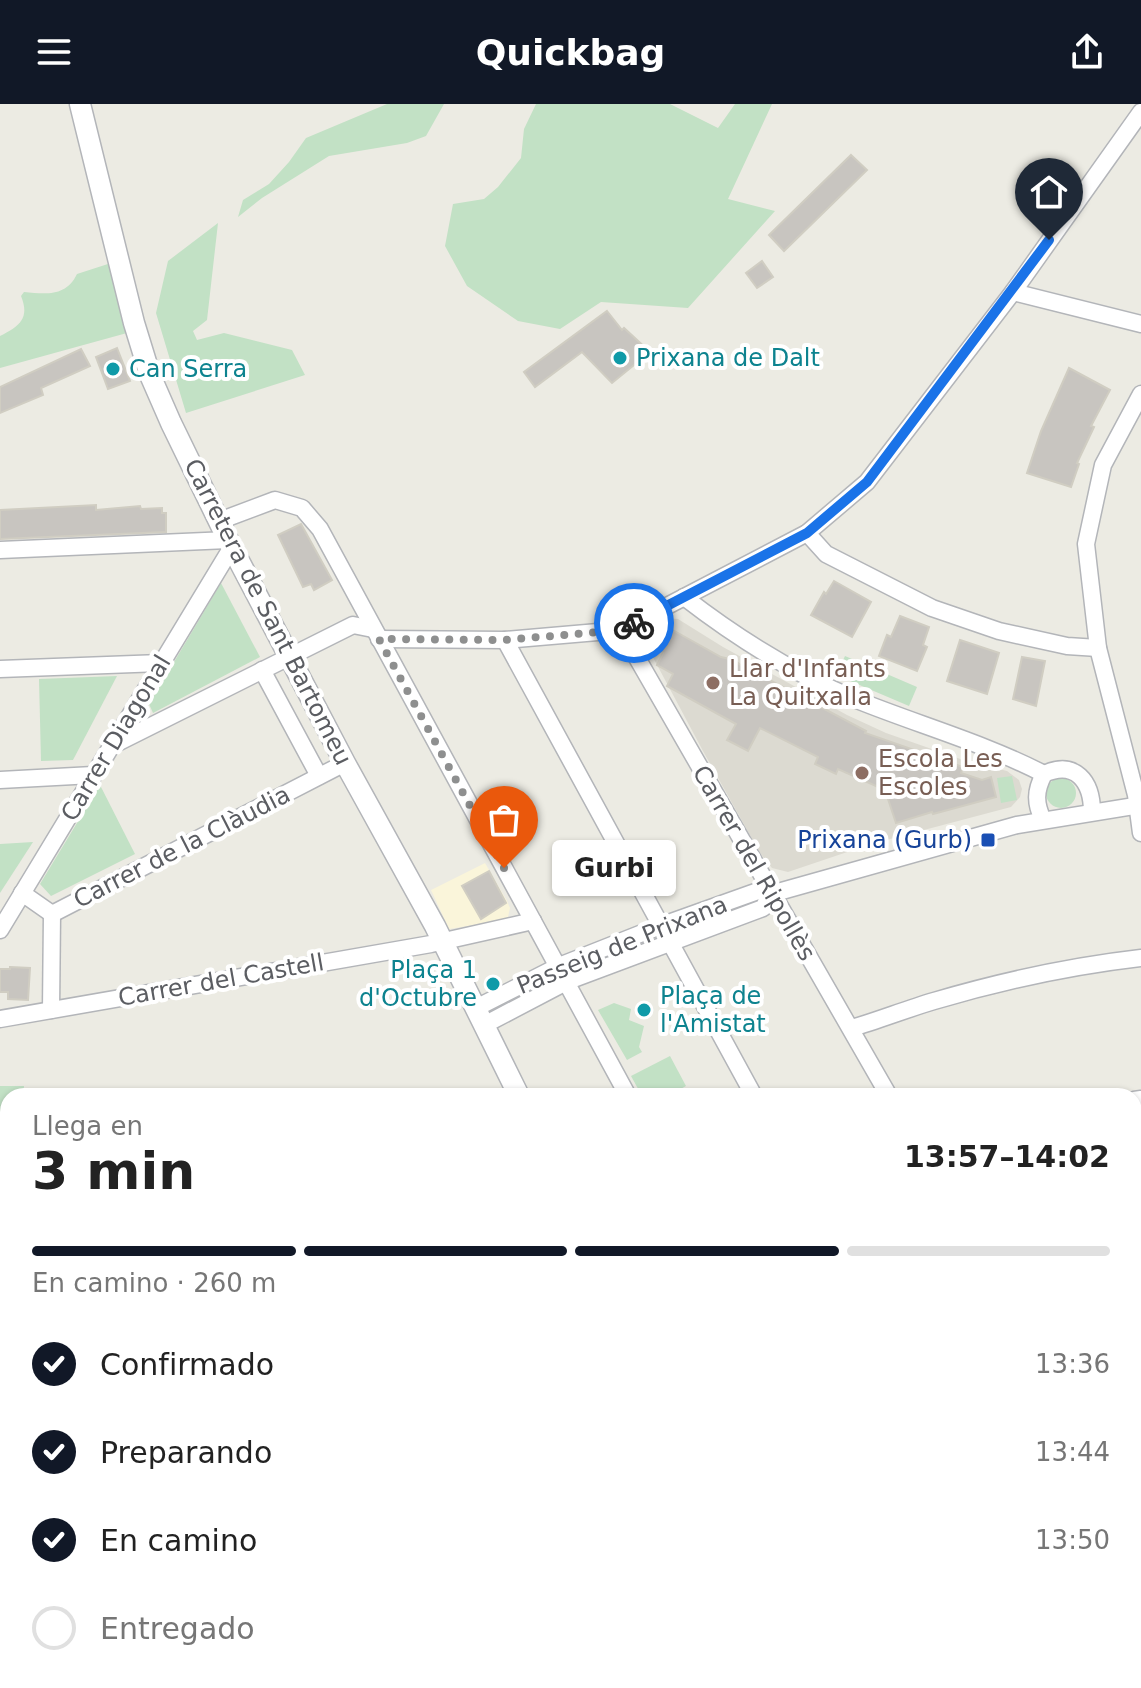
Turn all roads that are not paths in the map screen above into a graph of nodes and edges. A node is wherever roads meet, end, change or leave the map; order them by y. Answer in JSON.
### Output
{"nodes":[{"id":1,"x":80,"y":104,"type":"edge"},
{"id":2,"x":1141,"y":112,"type":"edge"},
{"id":3,"x":1013,"y":292,"type":"junction"},
{"id":4,"x":1141,"y":324,"type":"edge"},
{"id":5,"x":1141,"y":394,"type":"edge"},
{"id":6,"x":807,"y":533,"type":"junction"},
{"id":7,"x":226,"y":536,"type":"junction"},
{"id":8,"x":0,"y":550,"type":"edge"},
{"id":9,"x":684,"y":597,"type":"junction"},
{"id":10,"x":621,"y":630,"type":"junction"},
{"id":11,"x":376,"y":634,"type":"junction"},
{"id":12,"x":505,"y":640,"type":"junction"},
{"id":13,"x":1098,"y":648,"type":"junction"},
{"id":14,"x":289,"y":656,"type":"junction"},
{"id":15,"x":161,"y":663,"type":"junction"},
{"id":16,"x":0,"y":669,"type":"edge"},
{"id":17,"x":262,"y":670,"type":"junction"},
{"id":18,"x":111,"y":746,"type":"junction"},
{"id":19,"x":345,"y":763,"type":"junction"},
{"id":20,"x":1044,"y":774,"type":"junction"},
{"id":21,"x":93,"y":775,"type":"junction"},
{"id":22,"x":319,"y":776,"type":"junction"},
{"id":23,"x":0,"y":780,"type":"edge"},
{"id":24,"x":1139,"y":805,"type":"edge"},
{"id":25,"x":1092,"y":812,"type":"junction"},
{"id":26,"x":1043,"y":820,"type":"junction"},
{"id":27,"x":1141,"y":833,"type":"edge"},
{"id":28,"x":22,"y":893,"type":"junction"},
{"id":29,"x":771,"y":894,"type":"junction"},
{"id":30,"x":52,"y":914,"type":"junction"},
{"id":31,"x":533,"y":921,"type":"junction"},
{"id":32,"x":660,"y":926,"type":"junction"},
{"id":33,"x":0,"y":930,"type":"edge"},
{"id":34,"x":442,"y":942,"type":"junction"},
{"id":35,"x":670,"y":942,"type":"junction"},
{"id":36,"x":1141,"y":958,"type":"edge"},
{"id":37,"x":563,"y":974,"type":"junction"},
{"id":38,"x":51,"y":1010,"type":"junction"},
{"id":39,"x":480,"y":1017,"type":"junction"},
{"id":40,"x":0,"y":1019,"type":"edge"},
{"id":41,"x":852,"y":1028,"type":"junction"},
{"id":42,"x":515,"y":1088,"type":"edge"},
{"id":43,"x":624,"y":1088,"type":"edge"},
{"id":44,"x":750,"y":1088,"type":"edge"},
{"id":45,"x":885,"y":1088,"type":"edge"}],
"edges":[{"from":1,"to":7,"type":"street","name":"Carretera de Sant Bartomeu"},
{"from":2,"to":3,"type":"street"},
{"from":3,"to":4,"type":"street"},
{"from":3,"to":6,"type":"street"},
{"from":5,"to":13,"type":"street"},
{"from":6,"to":9,"type":"street"},
{"from":6,"to":13,"type":"street"},
{"from":7,"to":8,"type":"street"},
{"from":7,"to":11,"type":"street"},
{"from":7,"to":14,"type":"street","name":"Carretera de Sant Bartomeu"},
{"from":7,"to":15,"type":"street","name":"Carrer Diagonal"},
{"from":9,"to":10,"type":"street"},
{"from":9,"to":20,"type":"street"},
{"from":10,"to":12,"type":"street"},
{"from":10,"to":29,"type":"street","name":"Carrer del Ripollès"},
{"from":11,"to":12,"type":"street"},
{"from":11,"to":14,"type":"street"},
{"from":11,"to":31,"type":"street"},
{"from":12,"to":32,"type":"street"},
{"from":13,"to":24,"type":"street"},
{"from":14,"to":17,"type":"street"},
{"from":14,"to":19,"type":"street","name":"Carretera de Sant Bartomeu"},
{"from":15,"to":16,"type":"street"},
{"from":15,"to":18,"type":"street","name":"Carrer Diagonal"},
{"from":17,"to":18,"type":"street"},
{"from":17,"to":22,"type":"street"},
{"from":18,"to":21,"type":"street","name":"Carrer Diagonal"},
{"from":19,"to":22,"type":"street","name":"Carrer de la Clàudia"},
{"from":19,"to":34,"type":"street","name":"Carretera de Sant Bartomeu"},
{"from":20,"to":25,"type":"street"},
{"from":20,"to":26,"type":"street"},
{"from":21,"to":23,"type":"street"},
{"from":21,"to":28,"type":"street","name":"Carrer Diagonal"},
{"from":22,"to":30,"type":"street","name":"Carrer de la Clàudia"},
{"from":24,"to":25,"type":"street"},
{"from":24,"to":27,"type":"street"},
{"from":25,"to":26,"type":"street"},
{"from":26,"to":29,"type":"street","name":"Passeig de Prixana"},
{"from":28,"to":30,"type":"street","name":"Carrer de la Clàudia"},
{"from":28,"to":33,"type":"street","name":"Carrer Diagonal"},
{"from":29,"to":32,"type":"street","name":"Passeig de Prixana"},
{"from":29,"to":35,"type":"street","name":"Passeig de Prixana"},
{"from":29,"to":41,"type":"street","name":"Carrer del Ripollès"},
{"from":30,"to":38,"type":"street"},
{"from":31,"to":34,"type":"street"},
{"from":31,"to":37,"type":"street"},
{"from":32,"to":35,"type":"street"},
{"from":32,"to":37,"type":"street","name":"Passeig de Prixana"},
{"from":34,"to":38,"type":"street","name":"Carrer del Castell"},
{"from":34,"to":39,"type":"street","name":"Carretera de Sant Bartomeu"},
{"from":35,"to":37,"type":"street","name":"Passeig de Prixana"},
{"from":35,"to":44,"type":"street"},
{"from":36,"to":41,"type":"street"},
{"from":37,"to":39,"type":"street","name":"Passeig de Prixana"},
{"from":37,"to":43,"type":"street"},
{"from":38,"to":40,"type":"street","name":"Carrer del Castell"},
{"from":39,"to":42,"type":"street","name":"Carretera de Sant Bartomeu"},
{"from":41,"to":45,"type":"street","name":"Carrer del Ripollès"}]}
